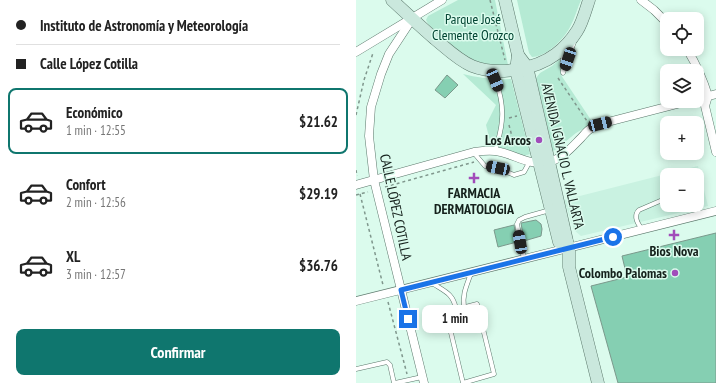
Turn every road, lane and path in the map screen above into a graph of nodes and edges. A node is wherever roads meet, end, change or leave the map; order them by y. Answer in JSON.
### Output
{"nodes":[{"id":1,"x":392,"y":0,"type":"edge"},
{"id":2,"x":442,"y":0,"type":"edge"},
{"id":3,"x":506,"y":0,"type":"edge"},
{"id":4,"x":589,"y":0,"type":"edge"},
{"id":5,"x":641,"y":0,"type":"edge"},
{"id":6,"x":660,"y":16,"type":"edge"},
{"id":7,"x":412,"y":18,"type":"junction"},
{"id":8,"x":578,"y":30,"type":"junction"},
{"id":9,"x":377,"y":40,"type":"junction"},
{"id":10,"x":566,"y":45,"type":"junction"},
{"id":11,"x":356,"y":52,"type":"edge"},
{"id":12,"x":692,"y":56,"type":"edge"},
{"id":13,"x":521,"y":68,"type":"junction"},
{"id":14,"x":491,"y":71,"type":"junction"},
{"id":15,"x":558,"y":78,"type":"dead end"},
{"id":16,"x":712,"y":95,"type":"edge"},
{"id":17,"x":716,"y":101,"type":"edge"},
{"id":18,"x":662,"y":108,"type":"edge"},
{"id":19,"x":356,"y":115,"type":"edge"},
{"id":20,"x":591,"y":128,"type":"junction"},
{"id":21,"x":495,"y":151,"type":"junction"},
{"id":22,"x":474,"y":152,"type":"junction"},
{"id":23,"x":716,"y":152,"type":"edge"},
{"id":24,"x":540,"y":162,"type":"junction"},
{"id":25,"x":356,"y":170,"type":"edge"},
{"id":26,"x":374,"y":180,"type":"junction"},
{"id":27,"x":357,"y":185,"type":"edge"},
{"id":28,"x":660,"y":201,"type":"edge"},
{"id":29,"x":551,"y":210,"type":"junction"},
{"id":30,"x":716,"y":212,"type":"edge"},
{"id":31,"x":643,"y":230,"type":"junction"},
{"id":32,"x":565,"y":249,"type":"junction"},
{"id":33,"x":524,"y":260,"type":"junction"},
{"id":34,"x":472,"y":273,"type":"junction"},
{"id":35,"x":431,"y":283,"type":"junction"},
{"id":36,"x":401,"y":290,"type":"junction"},
{"id":37,"x":386,"y":294,"type":"junction"},
{"id":38,"x":356,"y":301,"type":"edge"},
{"id":39,"x":464,"y":307,"type":"junction"},
{"id":40,"x":456,"y":309,"type":"junction"},
{"id":41,"x":356,"y":369,"type":"edge"},
{"id":42,"x":409,"y":380,"type":"junction"},
{"id":43,"x":423,"y":380,"type":"edge"},
{"id":44,"x":394,"y":383,"type":"edge"},
{"id":45,"x":598,"y":383,"type":"edge"}],
"edges":[{"from":1,"to":7,"type":"main road"},
{"from":2,"to":7,"type":"street"},
{"from":3,"to":13,"type":"main road","name":"AVENIDA IGNACIO L. VALLARTA"},
{"from":4,"to":8,"type":"main road"},
{"from":5,"to":6,"type":"street"},
{"from":7,"to":9,"type":"street"},
{"from":7,"to":14,"type":"main road"},
{"from":7,"to":26,"type":"street","name":"CALLE LÓPEZ COTILLA"},
{"from":8,"to":10,"type":"main road"},
{"from":8,"to":10,"type":"lane"},
{"from":9,"to":11,"type":"street"},
{"from":9,"to":19,"type":"path"},
{"from":10,"to":13,"type":"main road"},
{"from":12,"to":16,"type":"street"},
{"from":13,"to":14,"type":"main road"},
{"from":13,"to":24,"type":"main road","name":"AVENIDA IGNACIO L. VALLARTA"},
{"from":14,"to":21,"type":"lane"},
{"from":15,"to":20,"type":"path"},
{"from":16,"to":17,"type":"street"},
{"from":16,"to":23,"type":"street"},
{"from":18,"to":20,"type":"street"},
{"from":20,"to":24,"type":"street"},
{"from":21,"to":22,"type":"street"},
{"from":21,"to":24,"type":"street"},
{"from":22,"to":24,"type":"lane"},
{"from":22,"to":26,"type":"street"},
{"from":24,"to":29,"type":"main road","name":"AVENIDA IGNACIO L. VALLARTA"},
{"from":24,"to":32,"type":"main road","name":"AVENIDA IGNACIO L. VALLARTA"},
{"from":25,"to":27,"type":"path"},
{"from":26,"to":27,"type":"street"},
{"from":26,"to":36,"type":"street","name":"CALLE LÓPEZ COTILLA"},
{"from":27,"to":37,"type":"path"},
{"from":28,"to":31,"type":"lane"},
{"from":29,"to":32,"type":"main road","name":"AVENIDA IGNACIO L. VALLARTA"},
{"from":29,"to":33,"type":"lane"},
{"from":30,"to":31,"type":"street"},
{"from":31,"to":32,"type":"street"},
{"from":32,"to":33,"type":"street"},
{"from":32,"to":45,"type":"main road","name":"AVENIDA IGNACIO L. VALLARTA"},
{"from":33,"to":34,"type":"street"},
{"from":34,"to":35,"type":"street"},
{"from":34,"to":39,"type":"lane"},
{"from":35,"to":36,"type":"street"},
{"from":35,"to":40,"type":"lane"},
{"from":36,"to":37,"type":"street"},
{"from":36,"to":43,"type":"street","name":"CALLE LÓPEZ COTILLA"},
{"from":37,"to":38,"type":"street"},
{"from":37,"to":42,"type":"path"},
{"from":39,"to":40,"type":"lane"},
{"from":39,"to":40,"type":"lane"},
{"from":41,"to":44,"type":"lane"},
{"from":42,"to":43,"type":"lane"},
{"from":42,"to":44,"type":"lane"}]}
